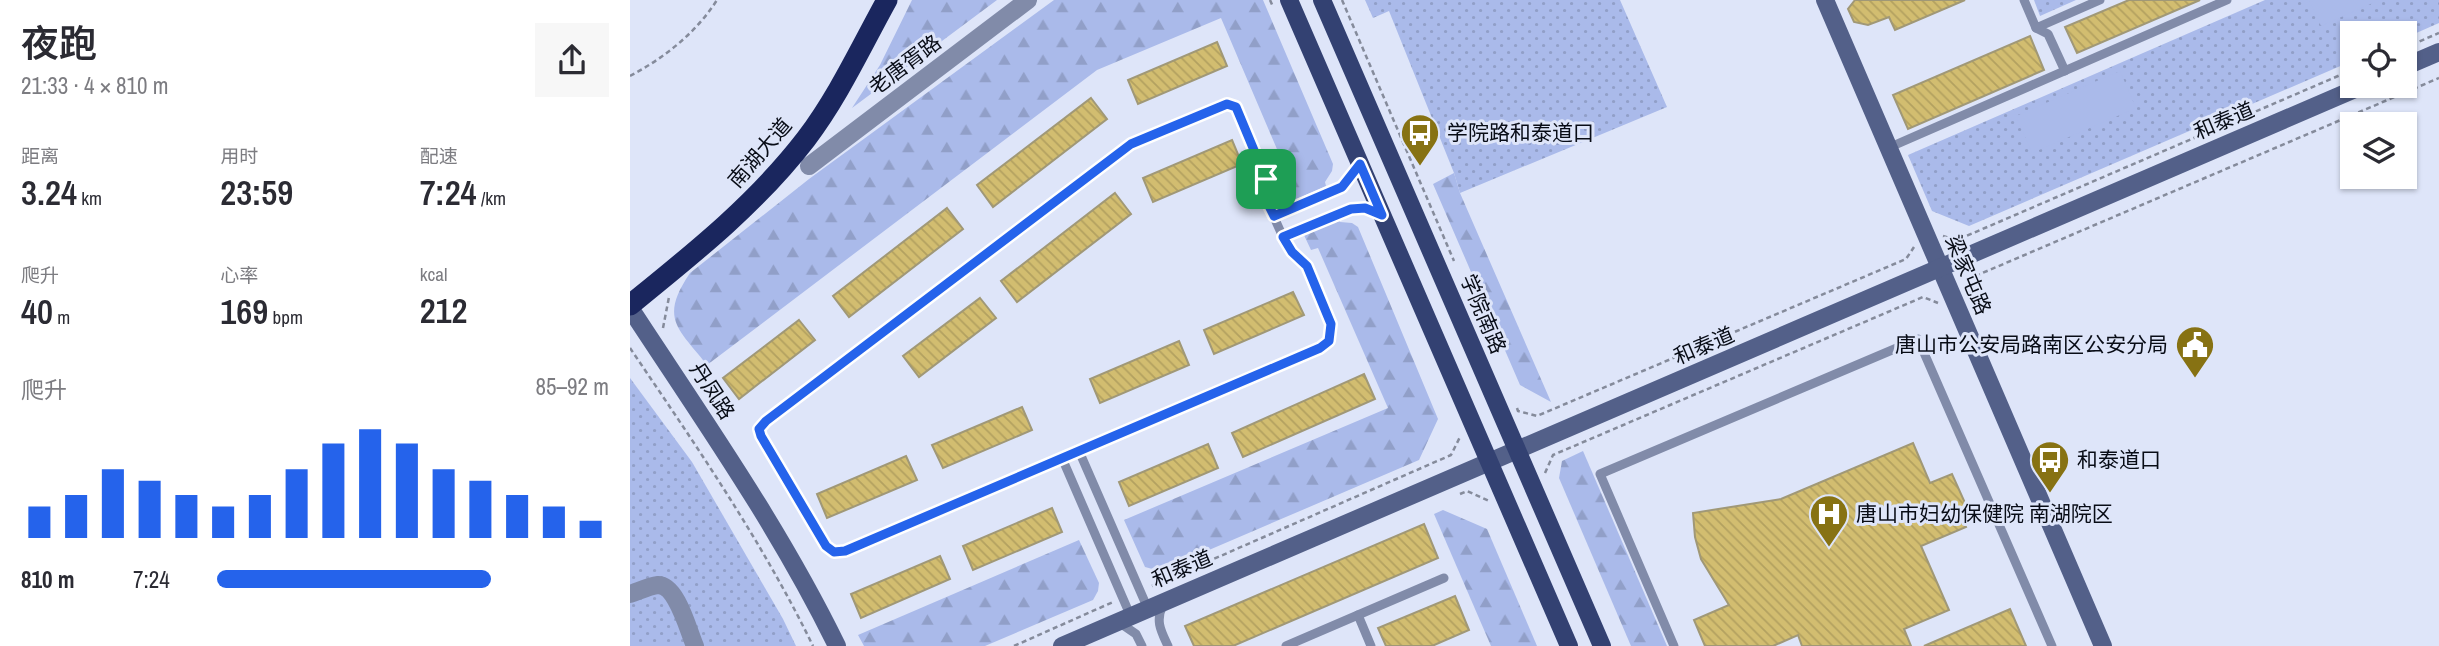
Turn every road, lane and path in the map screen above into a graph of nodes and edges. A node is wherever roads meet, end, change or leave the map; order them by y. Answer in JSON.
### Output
{"nodes":[{"id":1,"x":717,"y":0,"type":"edge"},
{"id":2,"x":887,"y":0,"type":"edge"},
{"id":3,"x":1028,"y":0,"type":"edge"},
{"id":4,"x":1289,"y":0,"type":"edge"},
{"id":5,"x":1322,"y":0,"type":"edge"},
{"id":6,"x":1342,"y":0,"type":"edge"},
{"id":7,"x":1825,"y":0,"type":"edge"},
{"id":8,"x":2024,"y":0,"type":"edge"},
{"id":9,"x":2100,"y":0,"type":"edge"},
{"id":10,"x":2227,"y":0,"type":"edge"},
{"id":11,"x":2036,"y":28,"type":"junction"},
{"id":12,"x":2439,"y":33,"type":"edge"},
{"id":13,"x":2417,"y":42,"type":"edge"},
{"id":14,"x":2439,"y":52,"type":"edge"},
{"id":15,"x":2417,"y":61,"type":"edge"},
{"id":16,"x":2065,"y":71,"type":"junction"},
{"id":17,"x":2340,"y":75,"type":"edge"},
{"id":18,"x":630,"y":76,"type":"edge"},
{"id":19,"x":2439,"y":78,"type":"edge"},
{"id":20,"x":2340,"y":96,"type":"edge"},
{"id":21,"x":1888,"y":148,"type":"junction"},
{"id":22,"x":1360,"y":164,"type":"junction"},
{"id":23,"x":809,"y":166,"type":"dead end"},
{"id":24,"x":1382,"y":215,"type":"junction"},
{"id":25,"x":1274,"y":216,"type":"junction"},
{"id":26,"x":1939,"y":235,"type":"dead end"},
{"id":27,"x":1283,"y":237,"type":"junction"},
{"id":28,"x":1915,"y":245,"type":"dead end"},
{"id":29,"x":1941,"y":269,"type":"junction"},
{"id":30,"x":1458,"y":270,"type":"dead end"},
{"id":31,"x":671,"y":290,"type":"dead end"},
{"id":32,"x":1967,"y":296,"type":"dead end"},
{"id":33,"x":630,"y":306,"type":"edge"},
{"id":34,"x":670,"y":338,"type":"dead end"},
{"id":35,"x":630,"y":348,"type":"edge"},
{"id":36,"x":1513,"y":398,"type":"dead end"},
{"id":37,"x":1460,"y":438,"type":"dead end"},
{"id":38,"x":1518,"y":450,"type":"junction"},
{"id":39,"x":1079,"y":451,"type":"junction"},
{"id":40,"x":1062,"y":458,"type":"junction"},
{"id":41,"x":1490,"y":462,"type":"junction"},
{"id":42,"x":1454,"y":496,"type":"dead end"},
{"id":43,"x":1489,"y":500,"type":"dead end"},
{"id":44,"x":1444,"y":579,"type":"dead end"},
{"id":45,"x":1140,"y":591,"type":"junction"},
{"id":46,"x":630,"y":594,"type":"edge"},
{"id":47,"x":1123,"y":598,"type":"junction"},
{"id":48,"x":1165,"y":602,"type":"junction"},
{"id":49,"x":1148,"y":609,"type":"junction"},
{"id":50,"x":1358,"y":615,"type":"junction"},
{"id":51,"x":1124,"y":619,"type":"junction"},
{"id":52,"x":695,"y":646,"type":"edge"},
{"id":53,"x":813,"y":646,"type":"edge"},
{"id":54,"x":837,"y":646,"type":"edge"},
{"id":55,"x":1014,"y":646,"type":"edge"},
{"id":56,"x":1062,"y":646,"type":"edge"},
{"id":57,"x":1142,"y":646,"type":"edge"},
{"id":58,"x":1168,"y":646,"type":"edge"},
{"id":59,"x":1286,"y":646,"type":"edge"},
{"id":60,"x":1371,"y":646,"type":"edge"},
{"id":61,"x":1569,"y":646,"type":"edge"},
{"id":62,"x":1602,"y":646,"type":"edge"},
{"id":63,"x":1674,"y":646,"type":"edge"},
{"id":64,"x":2052,"y":646,"type":"edge"},
{"id":65,"x":2103,"y":646,"type":"edge"}],
"edges":[{"from":1,"to":18,"type":"path"},
{"from":2,"to":33,"type":"highway","name":"南湖大道"},
{"from":3,"to":23,"type":"street","name":"老唐胥路"},
{"from":4,"to":22,"type":"main road"},
{"from":5,"to":38,"type":"main road","name":"学院南路"},
{"from":6,"to":30,"type":"path"},
{"from":7,"to":21,"type":"street","name":"梁家屯路"},
{"from":8,"to":11,"type":"lane"},
{"from":9,"to":11,"type":"lane"},
{"from":10,"to":16,"type":"lane"},
{"from":11,"to":16,"type":"lane"},
{"from":12,"to":13,"type":"path"},
{"from":14,"to":15,"type":"street"},
{"from":16,"to":21,"type":"lane"},
{"from":17,"to":26,"type":"path"},
{"from":19,"to":32,"type":"path"},
{"from":20,"to":29,"type":"street","name":"和泰道"},
{"from":21,"to":29,"type":"street","name":"梁家屯路"},
{"from":22,"to":24,"type":"main road"},
{"from":22,"to":25,"type":"lane"},
{"from":24,"to":27,"type":"lane"},
{"from":24,"to":41,"type":"main road"},
{"from":25,"to":27,"type":"lane"},
{"from":25,"to":40,"type":"lane"},
{"from":27,"to":39,"type":"lane"},
{"from":28,"to":36,"type":"path"},
{"from":29,"to":38,"type":"street","name":"和泰道"},
{"from":29,"to":65,"type":"street","name":"梁家屯路"},
{"from":31,"to":34,"type":"path"},
{"from":33,"to":54,"type":"street","name":"丹凤路"},
{"from":35,"to":53,"type":"path"},
{"from":37,"to":45,"type":"path"},
{"from":38,"to":41,"type":"street","name":"和泰道"},
{"from":38,"to":62,"type":"main road","name":"学院南路"},
{"from":39,"to":40,"type":"lane"},
{"from":39,"to":45,"type":"lane"},
{"from":40,"to":47,"type":"lane"},
{"from":41,"to":48,"type":"street","name":"和泰道"},
{"from":41,"to":61,"type":"main road"},
{"from":42,"to":43,"type":"path"},
{"from":44,"to":50,"type":"lane"},
{"from":45,"to":49,"type":"lane"},
{"from":46,"to":52,"type":"street"},
{"from":47,"to":51,"type":"lane"},
{"from":47,"to":55,"type":"path"},
{"from":48,"to":49,"type":"street","name":"和泰道"},
{"from":48,"to":58,"type":"lane"},
{"from":49,"to":51,"type":"street","name":"和泰道"},
{"from":50,"to":59,"type":"lane"},
{"from":50,"to":60,"type":"lane"},
{"from":51,"to":56,"type":"street","name":"和泰道"},
{"from":51,"to":57,"type":"lane"},
{"from":63,"to":64,"type":"lane"}]}
